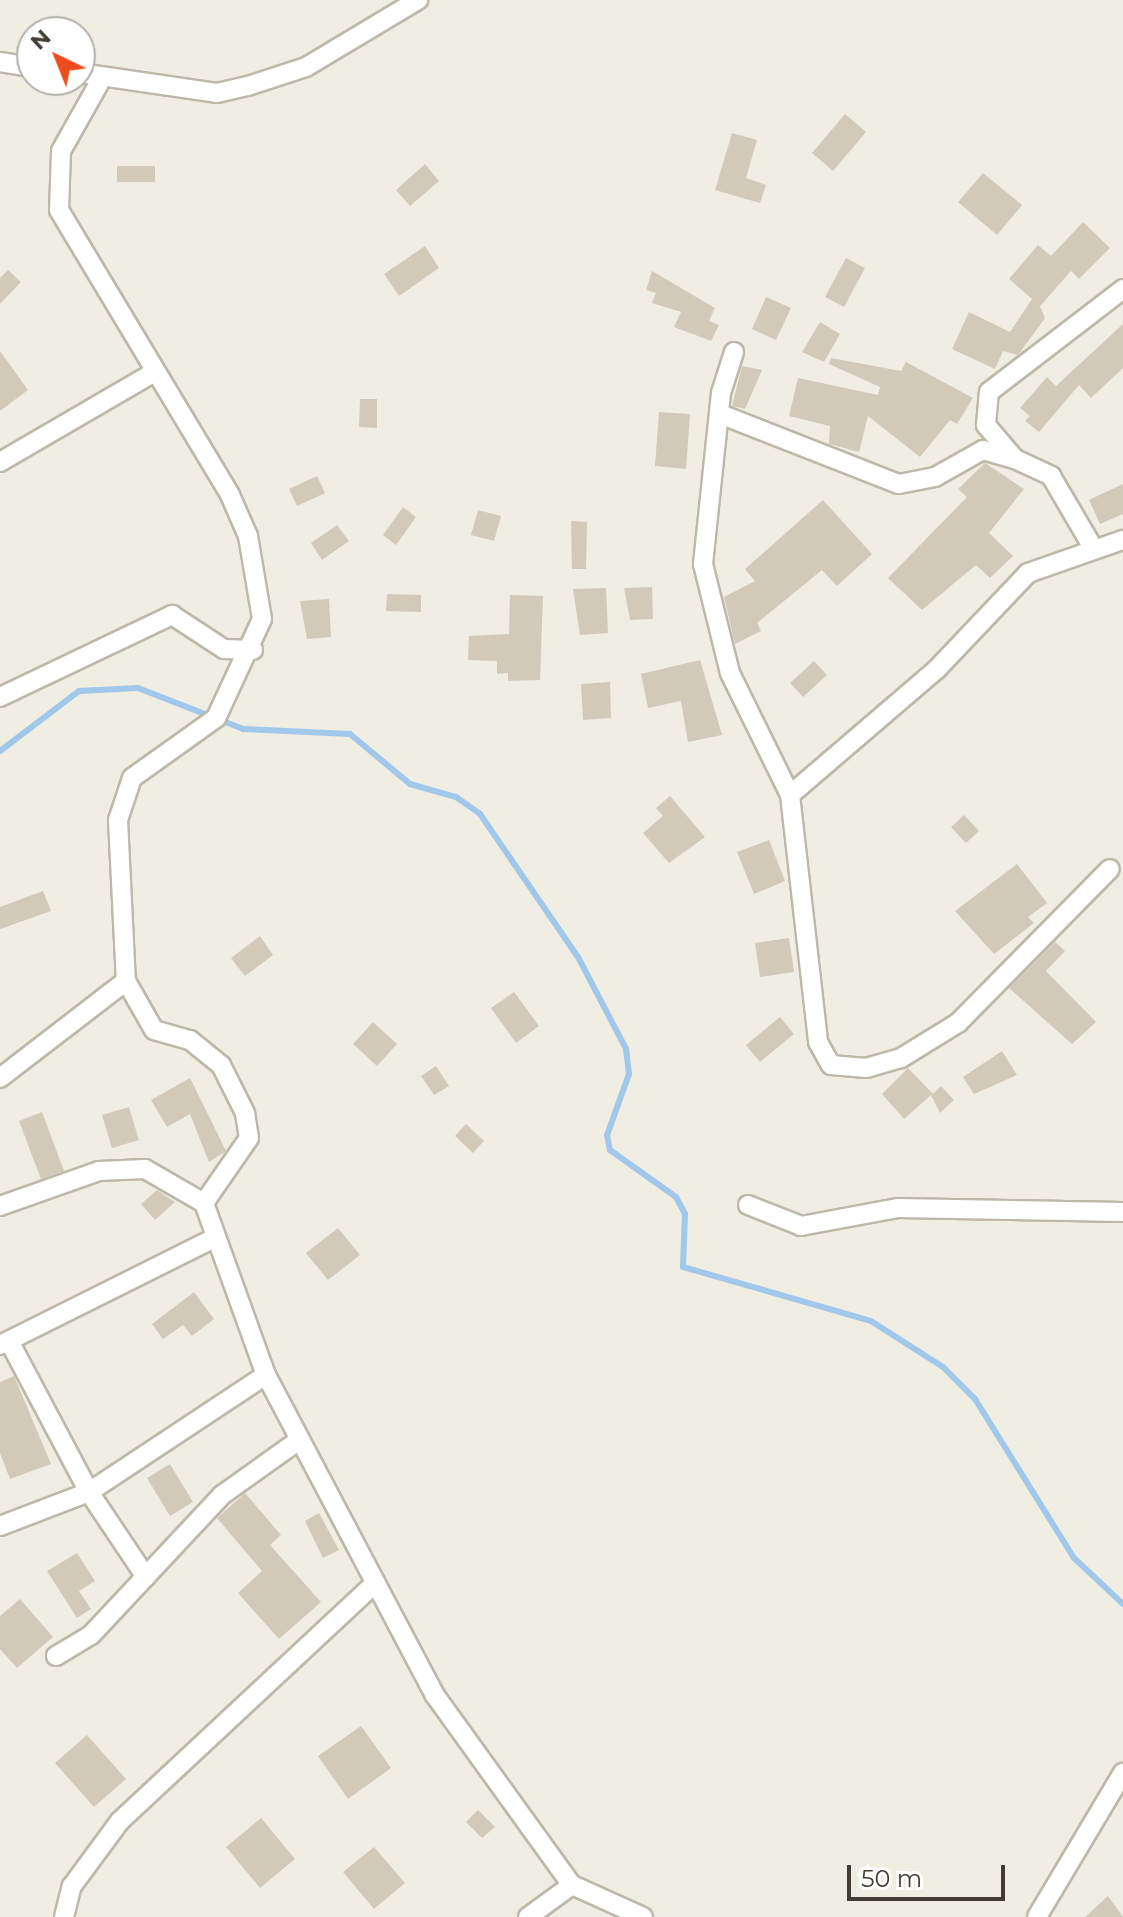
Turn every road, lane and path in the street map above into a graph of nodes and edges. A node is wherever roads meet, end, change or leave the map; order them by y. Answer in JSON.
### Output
{"nodes":[{"id":1,"x":418,"y":0,"type":"edge"},
{"id":2,"x":96,"y":77,"type":"edge"},
{"id":3,"x":102,"y":78,"type":"junction"},
{"id":4,"x":1123,"y":289,"type":"edge"},
{"id":5,"x":734,"y":352,"type":"dead end"},
{"id":6,"x":153,"y":373,"type":"junction"},
{"id":7,"x":720,"y":414,"type":"junction"},
{"id":8,"x":1015,"y":459,"type":"junction"},
{"id":9,"x":0,"y":462,"type":"edge"},
{"id":10,"x":1123,"y":540,"type":"edge"},
{"id":11,"x":1092,"y":546,"type":"junction"},
{"id":12,"x":253,"y":650,"type":"junction"},
{"id":13,"x":0,"y":697,"type":"edge"},
{"id":14,"x":790,"y":795,"type":"junction"},
{"id":15,"x":1110,"y":869,"type":"dead end"},
{"id":16,"x":126,"y":981,"type":"junction"},
{"id":17,"x":0,"y":1078,"type":"edge"},
{"id":18,"x":204,"y":1203,"type":"junction"},
{"id":19,"x":748,"y":1205,"type":"dead end"},
{"id":20,"x":0,"y":1206,"type":"edge"},
{"id":21,"x":1123,"y":1212,"type":"edge"},
{"id":22,"x":213,"y":1239,"type":"junction"},
{"id":23,"x":4,"y":1343,"type":"edge"},
{"id":24,"x":266,"y":1375,"type":"junction"},
{"id":25,"x":299,"y":1440,"type":"junction"},
{"id":26,"x":89,"y":1492,"type":"junction"},
{"id":27,"x":0,"y":1526,"type":"edge"},
{"id":28,"x":146,"y":1577,"type":"junction"},
{"id":29,"x":375,"y":1583,"type":"junction"},
{"id":30,"x":56,"y":1656,"type":"dead end"},
{"id":31,"x":1123,"y":1773,"type":"edge"},
{"id":32,"x":572,"y":1885,"type":"junction"},
{"id":33,"x":64,"y":1917,"type":"edge"},
{"id":34,"x":528,"y":1917,"type":"edge"},
{"id":35,"x":643,"y":1917,"type":"edge"},
{"id":36,"x":1037,"y":1917,"type":"edge"}],
"edges":[{"from":1,"to":3,"type":"street"},
{"from":2,"to":3,"type":"street"},
{"from":3,"to":6,"type":"street"},
{"from":4,"to":8,"type":"street"},
{"from":5,"to":7,"type":"street"},
{"from":6,"to":9,"type":"street"},
{"from":6,"to":12,"type":"street"},
{"from":7,"to":8,"type":"street"},
{"from":7,"to":14,"type":"street"},
{"from":8,"to":11,"type":"street"},
{"from":10,"to":11,"type":"street"},
{"from":11,"to":14,"type":"street"},
{"from":12,"to":13,"type":"street"},
{"from":12,"to":16,"type":"street"},
{"from":14,"to":15,"type":"street"},
{"from":16,"to":17,"type":"street"},
{"from":16,"to":18,"type":"street"},
{"from":18,"to":20,"type":"street"},
{"from":18,"to":22,"type":"street"},
{"from":19,"to":21,"type":"street"},
{"from":22,"to":23,"type":"street"},
{"from":22,"to":24,"type":"street"},
{"from":23,"to":26,"type":"street"},
{"from":24,"to":25,"type":"street"},
{"from":24,"to":26,"type":"street"},
{"from":25,"to":28,"type":"street"},
{"from":25,"to":29,"type":"street"},
{"from":26,"to":27,"type":"street"},
{"from":26,"to":28,"type":"street"},
{"from":28,"to":30,"type":"street"},
{"from":29,"to":32,"type":"street"},
{"from":29,"to":33,"type":"street"},
{"from":31,"to":36,"type":"street"},
{"from":32,"to":34,"type":"street"},
{"from":32,"to":35,"type":"street"}]}
